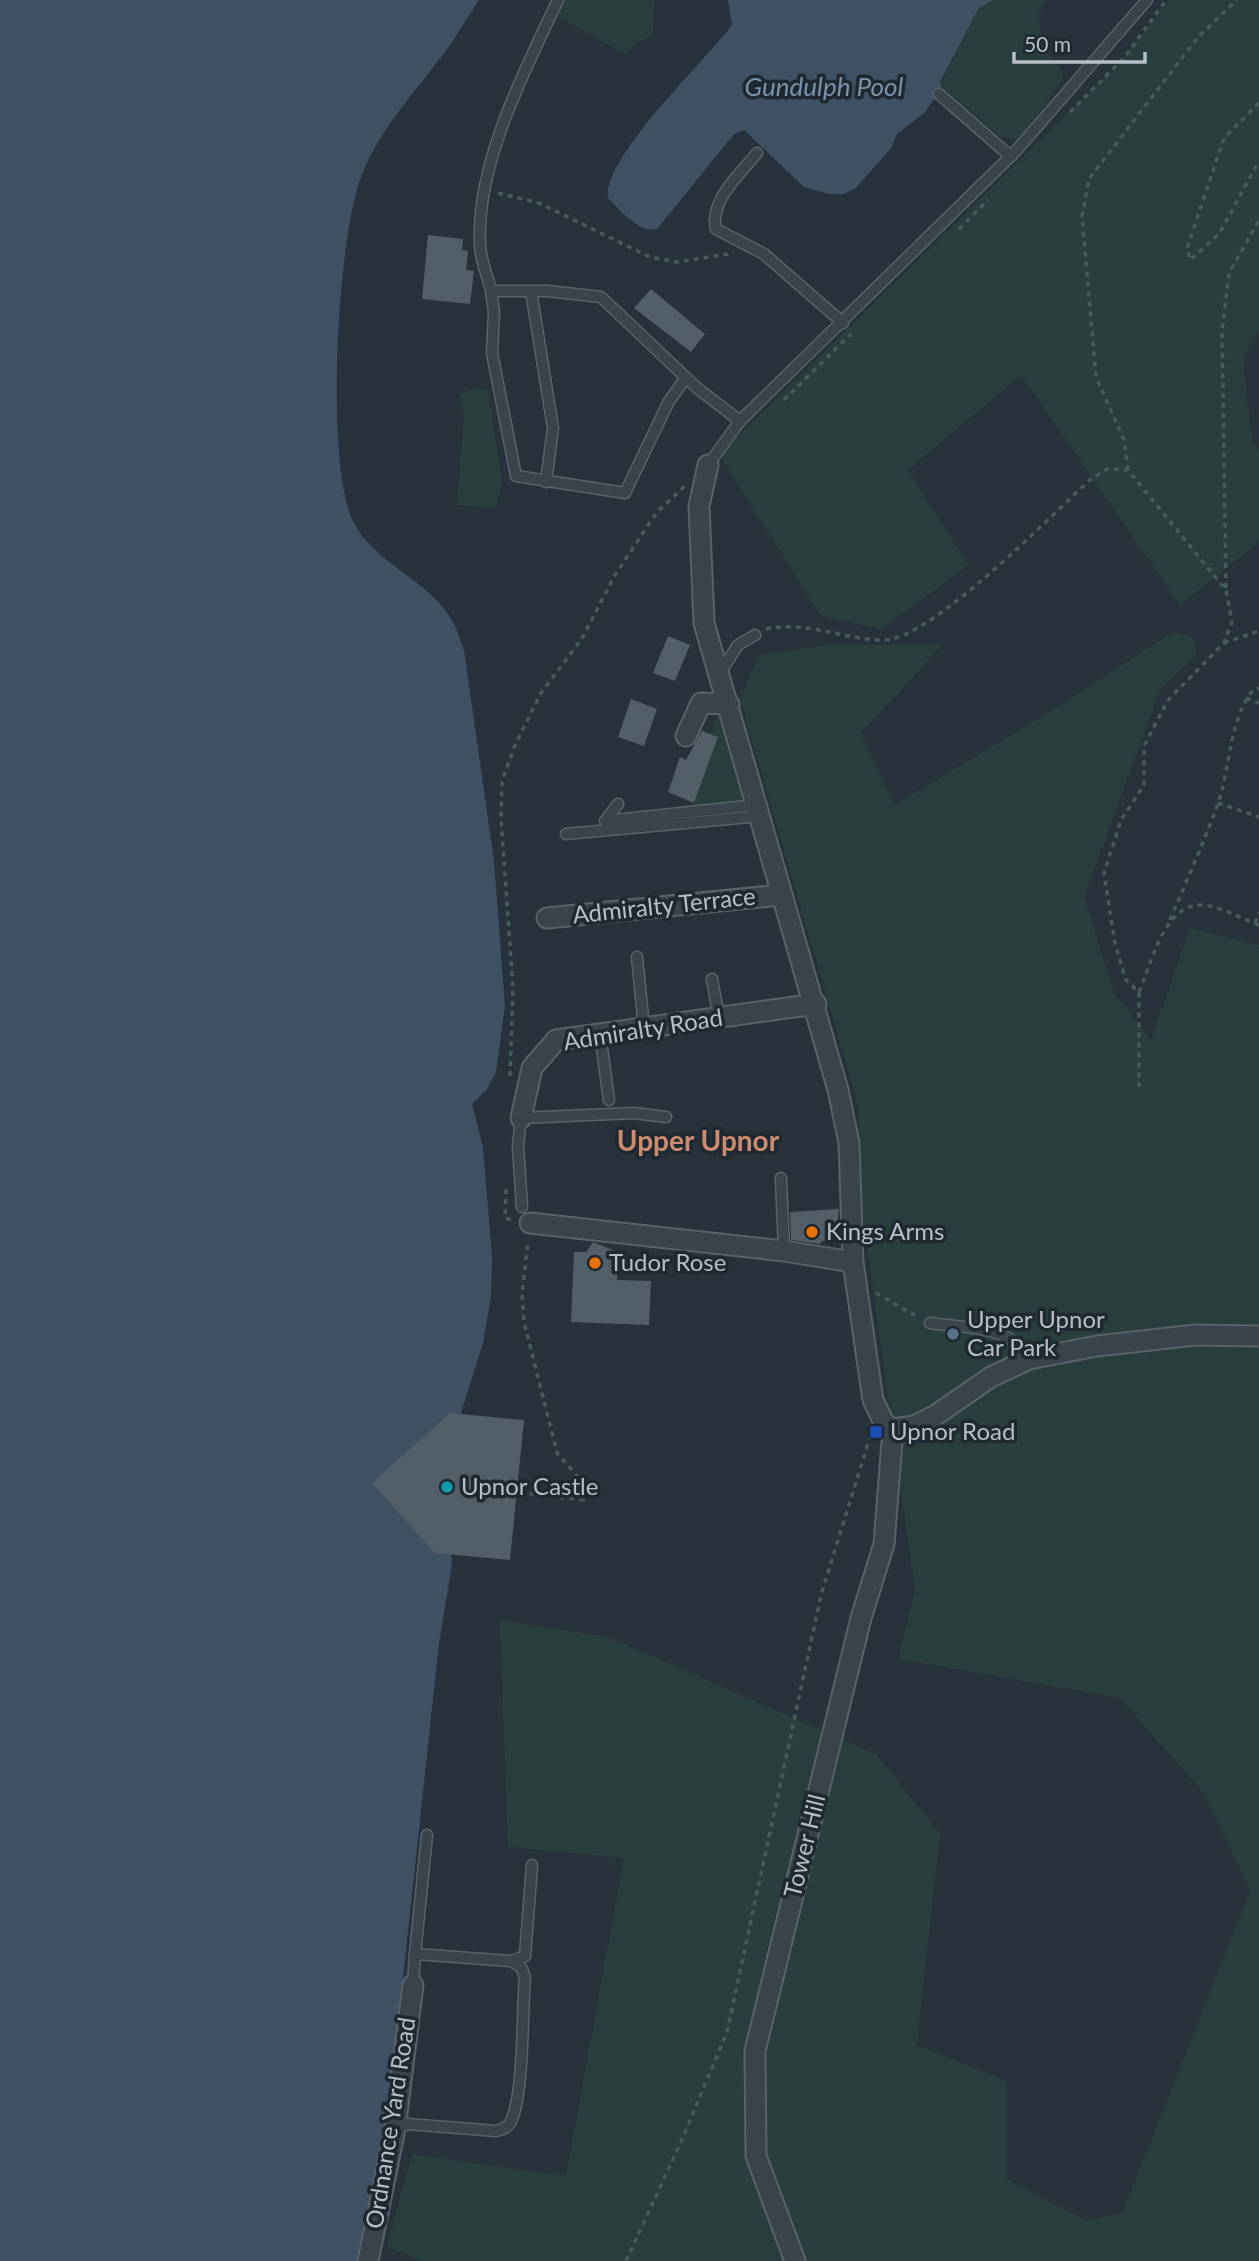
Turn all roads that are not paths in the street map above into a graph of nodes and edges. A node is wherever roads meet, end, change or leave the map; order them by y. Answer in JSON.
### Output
{"nodes":[{"id":1,"x":558,"y":0,"type":"edge"},
{"id":2,"x":1147,"y":0,"type":"edge"},
{"id":3,"x":939,"y":94,"type":"dead end"},
{"id":4,"x":757,"y":153,"type":"dead end"},
{"id":5,"x":1010,"y":156,"type":"junction"},
{"id":6,"x":491,"y":291,"type":"junction"},
{"id":7,"x":531,"y":291,"type":"junction"},
{"id":8,"x":843,"y":323,"type":"junction"},
{"id":9,"x":686,"y":377,"type":"junction"},
{"id":10,"x":740,"y":421,"type":"junction"},
{"id":11,"x":708,"y":465,"type":"joint"},
{"id":12,"x":545,"y":482,"type":"junction"},
{"id":13,"x":755,"y":635,"type":"road end"},
{"id":14,"x":720,"y":673,"type":"junction"},
{"id":15,"x":729,"y":704,"type":"junction"},
{"id":16,"x":686,"y":736,"type":"dead end"},
{"id":17,"x":618,"y":804,"type":"dead end"},
{"id":18,"x":758,"y":810,"type":"junction"},
{"id":19,"x":566,"y":834,"type":"dead end"},
{"id":20,"x":781,"y":894,"type":"junction"},
{"id":21,"x":547,"y":918,"type":"dead end"},
{"id":22,"x":637,"y":957,"type":"dead end"},
{"id":23,"x":712,"y":979,"type":"dead end"},
{"id":24,"x":816,"y":1004,"type":"junction"},
{"id":25,"x":719,"y":1018,"type":"junction"},
{"id":26,"x":644,"y":1028,"type":"junction"},
{"id":27,"x":600,"y":1034,"type":"junction"},
{"id":28,"x":609,"y":1100,"type":"dead end"},
{"id":29,"x":666,"y":1117,"type":"dead end"},
{"id":30,"x":522,"y":1118,"type":"junction"},
{"id":31,"x":781,"y":1178,"type":"dead end"},
{"id":32,"x":526,"y":1215,"type":"joint"},
{"id":33,"x":784,"y":1251,"type":"junction"},
{"id":34,"x":854,"y":1272,"type":"junction"},
{"id":35,"x":930,"y":1323,"type":"road end"},
{"id":36,"x":1259,"y":1336,"type":"edge"},
{"id":37,"x":1029,"y":1359,"type":"junction"},
{"id":38,"x":893,"y":1429,"type":"junction"},
{"id":39,"x":427,"y":1835,"type":"dead end"},
{"id":40,"x":532,"y":1865,"type":"dead end"},
{"id":41,"x":415,"y":1954,"type":"junction"},
{"id":42,"x":511,"y":1961,"type":"junction"},
{"id":43,"x":413,"y":1985,"type":"joint"},
{"id":44,"x":395,"y":2129,"type":"junction"},
{"id":45,"x":368,"y":2261,"type":"edge"},
{"id":46,"x":794,"y":2261,"type":"edge"}],
"edges":[{"from":1,"to":6,"type":"lane"},
{"from":2,"to":5,"type":"lane"},
{"from":3,"to":5,"type":"lane"},
{"from":4,"to":8,"type":"lane"},
{"from":5,"to":8,"type":"lane"},
{"from":6,"to":7,"type":"lane"},
{"from":6,"to":12,"type":"lane"},
{"from":7,"to":9,"type":"lane"},
{"from":7,"to":12,"type":"lane"},
{"from":8,"to":10,"type":"lane"},
{"from":9,"to":10,"type":"lane"},
{"from":9,"to":12,"type":"lane"},
{"from":10,"to":11,"type":"lane"},
{"from":11,"to":14,"type":"street"},
{"from":13,"to":14,"type":"lane"},
{"from":14,"to":15,"type":"street"},
{"from":15,"to":16,"type":"street"},
{"from":15,"to":18,"type":"street"},
{"from":17,"to":18,"type":"lane"},
{"from":18,"to":19,"type":"lane"},
{"from":18,"to":20,"type":"street"},
{"from":20,"to":21,"type":"street","name":"Admiralty Terrace"},
{"from":20,"to":24,"type":"street"},
{"from":22,"to":26,"type":"lane"},
{"from":23,"to":25,"type":"lane"},
{"from":24,"to":25,"type":"street","name":"Admiralty Road"},
{"from":24,"to":34,"type":"street"},
{"from":25,"to":26,"type":"street","name":"Admiralty Road"},
{"from":26,"to":27,"type":"street","name":"Admiralty Road"},
{"from":27,"to":28,"type":"lane"},
{"from":27,"to":30,"type":"street","name":"Admiralty Road"},
{"from":29,"to":30,"type":"lane"},
{"from":30,"to":32,"type":"lane"},
{"from":31,"to":33,"type":"lane"},
{"from":32,"to":33,"type":"street"},
{"from":33,"to":34,"type":"street"},
{"from":34,"to":38,"type":"street"},
{"from":35,"to":37,"type":"lane"},
{"from":36,"to":37,"type":"street"},
{"from":37,"to":38,"type":"street"},
{"from":38,"to":46,"type":"street","name":"Tower Hill"},
{"from":39,"to":41,"type":"lane"},
{"from":40,"to":42,"type":"lane"},
{"from":41,"to":42,"type":"lane"},
{"from":41,"to":43,"type":"lane"},
{"from":42,"to":44,"type":"lane"},
{"from":43,"to":44,"type":"street","name":"Ordnance Yard Road"},
{"from":44,"to":45,"type":"street","name":"Ordnance Yard Road"}]}
